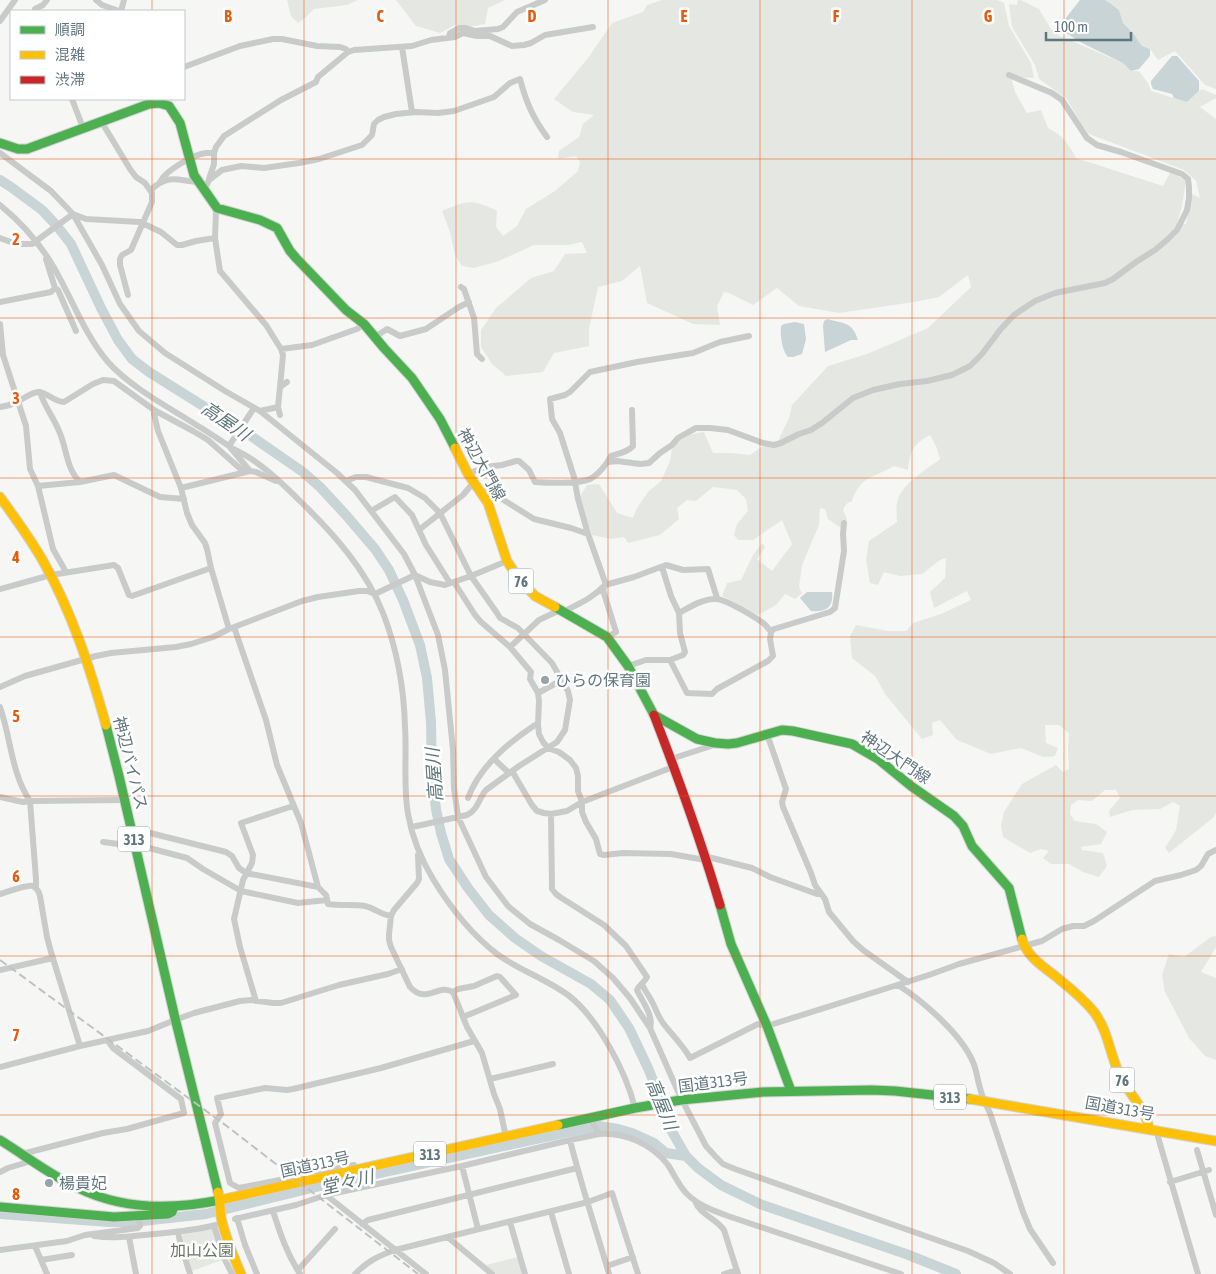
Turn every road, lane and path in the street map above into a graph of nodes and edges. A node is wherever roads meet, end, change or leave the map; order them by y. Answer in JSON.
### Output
{"nodes":[{"id":1,"x":15,"y":0,"type":"edge"},
{"id":2,"x":47,"y":0,"type":"edge"},
{"id":3,"x":96,"y":0,"type":"edge"},
{"id":4,"x":545,"y":0,"type":"edge"},
{"id":5,"x":35,"y":10,"type":"edge"},
{"id":6,"x":117,"y":10,"type":"edge"},
{"id":7,"x":0,"y":21,"type":"edge"},
{"id":8,"x":593,"y":27,"type":"dead end"},
{"id":9,"x":449,"y":37,"type":"junction"},
{"id":10,"x":402,"y":47,"type":"junction"},
{"id":11,"x":348,"y":52,"type":"junction"},
{"id":12,"x":185,"y":67,"type":"edge"},
{"id":13,"x":1009,"y":75,"type":"dead end"},
{"id":14,"x":72,"y":100,"type":"edge"},
{"id":15,"x":163,"y":101,"type":"edge"},
{"id":16,"x":412,"y":112,"type":"junction"},
{"id":17,"x":101,"y":121,"type":"junction"},
{"id":18,"x":83,"y":128,"type":"junction"},
{"id":19,"x":547,"y":137,"type":"dead end"},
{"id":20,"x":0,"y":143,"type":"edge"},
{"id":21,"x":0,"y":153,"type":"edge"},
{"id":22,"x":214,"y":153,"type":"junction"},
{"id":23,"x":190,"y":159,"type":"junction"},
{"id":24,"x":209,"y":180,"type":"junction"},
{"id":25,"x":160,"y":182,"type":"junction"},
{"id":26,"x":199,"y":182,"type":"junction"},
{"id":27,"x":151,"y":190,"type":"junction"},
{"id":28,"x":204,"y":191,"type":"junction"},
{"id":29,"x":0,"y":206,"type":"edge"},
{"id":30,"x":217,"y":208,"type":"junction"},
{"id":31,"x":0,"y":211,"type":"edge"},
{"id":32,"x":73,"y":214,"type":"junction"},
{"id":33,"x":13,"y":217,"type":"junction"},
{"id":34,"x":142,"y":223,"type":"junction"},
{"id":35,"x":0,"y":238,"type":"edge"},
{"id":36,"x":215,"y":238,"type":"junction"},
{"id":37,"x":35,"y":242,"type":"junction"},
{"id":38,"x":45,"y":253,"type":"junction"},
{"id":39,"x":461,"y":287,"type":"dead end"},
{"id":40,"x":55,"y":288,"type":"junction"},
{"id":41,"x":128,"y":295,"type":"dead end"},
{"id":42,"x":0,"y":302,"type":"edge"},
{"id":43,"x":469,"y":302,"type":"junction"},
{"id":44,"x":0,"y":324,"type":"edge"},
{"id":45,"x":364,"y":324,"type":"junction"},
{"id":46,"x":76,"y":331,"type":"dead end"},
{"id":47,"x":749,"y":336,"type":"dead end"},
{"id":48,"x":375,"y":337,"type":"junction"},
{"id":49,"x":281,"y":348,"type":"junction"},
{"id":50,"x":2,"y":356,"type":"edge"},
{"id":51,"x":482,"y":359,"type":"dead end"},
{"id":52,"x":109,"y":364,"type":"junction"},
{"id":53,"x":114,"y":381,"type":"junction"},
{"id":54,"x":287,"y":382,"type":"dead end"},
{"id":55,"x":280,"y":387,"type":"junction"},
{"id":56,"x":40,"y":392,"type":"junction"},
{"id":57,"x":18,"y":401,"type":"junction"},
{"id":58,"x":0,"y":407,"type":"edge"},
{"id":59,"x":278,"y":407,"type":"junction"},
{"id":60,"x":154,"y":410,"type":"junction"},
{"id":61,"x":256,"y":410,"type":"junction"},
{"id":62,"x":632,"y":410,"type":"dead end"},
{"id":63,"x":280,"y":415,"type":"dead end"},
{"id":64,"x":230,"y":446,"type":"junction"},
{"id":65,"x":608,"y":462,"type":"junction"},
{"id":66,"x":247,"y":471,"type":"junction"},
{"id":67,"x":471,"y":478,"type":"junction"},
{"id":68,"x":80,"y":482,"type":"junction"},
{"id":69,"x":279,"y":482,"type":"junction"},
{"id":70,"x":346,"y":482,"type":"junction"},
{"id":71,"x":575,"y":482,"type":"junction"},
{"id":72,"x":38,"y":486,"type":"junction"},
{"id":73,"x":181,"y":488,"type":"junction"},
{"id":74,"x":480,"y":492,"type":"junction"},
{"id":75,"x":0,"y":496,"type":"edge"},
{"id":76,"x":184,"y":499,"type":"junction"},
{"id":77,"x":371,"y":511,"type":"junction"},
{"id":78,"x":440,"y":513,"type":"junction"},
{"id":79,"x":844,"y":522,"type":"dead end"},
{"id":80,"x":419,"y":530,"type":"junction"},
{"id":81,"x":588,"y":534,"type":"junction"},
{"id":82,"x":507,"y":562,"type":"junction"},
{"id":83,"x":662,"y":567,"type":"junction"},
{"id":84,"x":212,"y":568,"type":"junction"},
{"id":85,"x":66,"y":572,"type":"junction"},
{"id":86,"x":51,"y":575,"type":"junction"},
{"id":87,"x":414,"y":575,"type":"junction"},
{"id":88,"x":471,"y":576,"type":"junction"},
{"id":89,"x":452,"y":582,"type":"junction"},
{"id":90,"x":604,"y":585,"type":"junction"},
{"id":91,"x":0,"y":589,"type":"edge"},
{"id":92,"x":375,"y":594,"type":"junction"},
{"id":93,"x":717,"y":598,"type":"junction"},
{"id":94,"x":561,"y":611,"type":"junction"},
{"id":95,"x":679,"y":613,"type":"junction"},
{"id":96,"x":232,"y":628,"type":"junction"},
{"id":97,"x":771,"y":632,"type":"junction"},
{"id":98,"x":524,"y":634,"type":"junction"},
{"id":99,"x":607,"y":637,"type":"junction"},
{"id":100,"x":510,"y":647,"type":"junction"},
{"id":101,"x":86,"y":658,"type":"junction"},
{"id":102,"x":670,"y":660,"type":"junction"},
{"id":103,"x":628,"y":666,"type":"junction"},
{"id":104,"x":562,"y":680,"type":"junction"},
{"id":105,"x":0,"y":687,"type":"edge"},
{"id":106,"x":538,"y":693,"type":"junction"},
{"id":107,"x":0,"y":707,"type":"edge"},
{"id":108,"x":654,"y":715,"type":"junction"},
{"id":109,"x":538,"y":724,"type":"junction"},
{"id":110,"x":768,"y":734,"type":"junction"},
{"id":111,"x":715,"y":742,"type":"junction"},
{"id":112,"x":548,"y":748,"type":"junction"},
{"id":113,"x":494,"y":759,"type":"junction"},
{"id":114,"x":672,"y":764,"type":"junction"},
{"id":115,"x":511,"y":772,"type":"junction"},
{"id":116,"x":0,"y":797,"type":"edge"},
{"id":117,"x":468,"y":798,"type":"dead end"},
{"id":118,"x":124,"y":800,"type":"junction"},
{"id":119,"x":30,"y":801,"type":"junction"},
{"id":120,"x":582,"y":802,"type":"junction"},
{"id":121,"x":293,"y":806,"type":"junction"},
{"id":122,"x":551,"y":814,"type":"junction"},
{"id":123,"x":457,"y":817,"type":"junction"},
{"id":124,"x":412,"y":827,"type":"junction"},
{"id":125,"x":146,"y":832,"type":"dead end"},
{"id":126,"x":103,"y":842,"type":"dead end"},
{"id":127,"x":136,"y":847,"type":"junction"},
{"id":128,"x":1216,"y":850,"type":"edge"},
{"id":129,"x":419,"y":853,"type":"junction"},
{"id":130,"x":705,"y":858,"type":"junction"},
{"id":131,"x":246,"y":873,"type":"junction"},
{"id":132,"x":318,"y":887,"type":"junction"},
{"id":133,"x":36,"y":888,"type":"junction"},
{"id":134,"x":241,"y":891,"type":"junction"},
{"id":135,"x":0,"y":894,"type":"edge"},
{"id":136,"x":820,"y":894,"type":"junction"},
{"id":137,"x":327,"y":900,"type":"junction"},
{"id":138,"x":391,"y":916,"type":"junction"},
{"id":139,"x":1024,"y":946,"type":"junction"},
{"id":140,"x":52,"y":958,"type":"junction"},
{"id":141,"x":402,"y":969,"type":"junction"},
{"id":142,"x":0,"y":970,"type":"edge"},
{"id":143,"x":908,"y":982,"type":"junction"},
{"id":144,"x":642,"y":984,"type":"junction"},
{"id":145,"x":898,"y":985,"type":"junction"},
{"id":146,"x":453,"y":992,"type":"junction"},
{"id":147,"x":256,"y":1001,"type":"junction"},
{"id":148,"x":463,"y":1017,"type":"junction"},
{"id":149,"x":175,"y":1020,"type":"junction"},
{"id":150,"x":767,"y":1026,"type":"junction"},
{"id":151,"x":650,"y":1028,"type":"junction"},
{"id":152,"x":108,"y":1041,"type":"junction"},
{"id":153,"x":474,"y":1041,"type":"junction"},
{"id":154,"x":80,"y":1046,"type":"junction"},
{"id":155,"x":553,"y":1064,"type":"dead end"},
{"id":156,"x":0,"y":1067,"type":"edge"},
{"id":157,"x":490,"y":1079,"type":"junction"},
{"id":158,"x":791,"y":1091,"type":"junction"},
{"id":159,"x":682,"y":1100,"type":"junction"},
{"id":160,"x":983,"y":1100,"type":"junction"},
{"id":161,"x":637,"y":1108,"type":"junction"},
{"id":162,"x":591,"y":1121,"type":"junction"},
{"id":163,"x":1149,"y":1129,"type":"junction"},
{"id":164,"x":1159,"y":1131,"type":"junction"},
{"id":165,"x":598,"y":1132,"type":"junction"},
{"id":166,"x":506,"y":1137,"type":"junction"},
{"id":167,"x":0,"y":1140,"type":"edge"},
{"id":168,"x":570,"y":1140,"type":"junction"},
{"id":169,"x":1216,"y":1141,"type":"edge"},
{"id":170,"x":1197,"y":1150,"type":"dead end"},
{"id":171,"x":26,"y":1157,"type":"junction"},
{"id":172,"x":384,"y":1164,"type":"junction"},
{"id":173,"x":462,"y":1166,"type":"junction"},
{"id":174,"x":577,"y":1168,"type":"junction"},
{"id":175,"x":1206,"y":1170,"type":"junction"},
{"id":176,"x":0,"y":1172,"type":"edge"},
{"id":177,"x":1170,"y":1182,"type":"junction"},
{"id":178,"x":326,"y":1195,"type":"junction"},
{"id":179,"x":470,"y":1195,"type":"junction"},
{"id":180,"x":694,"y":1200,"type":"junction"},
{"id":181,"x":588,"y":1202,"type":"junction"},
{"id":182,"x":0,"y":1207,"type":"edge"},
{"id":183,"x":174,"y":1207,"type":"junction"},
{"id":184,"x":1215,"y":1207,"type":"edge"},
{"id":185,"x":222,"y":1208,"type":"junction"},
{"id":186,"x":273,"y":1211,"type":"junction"},
{"id":187,"x":551,"y":1212,"type":"junction"},
{"id":188,"x":1216,"y":1215,"type":"edge"},
{"id":189,"x":139,"y":1216,"type":"junction"},
{"id":190,"x":510,"y":1222,"type":"junction"},
{"id":191,"x":362,"y":1224,"type":"junction"},
{"id":192,"x":478,"y":1229,"type":"junction"},
{"id":193,"x":335,"y":1230,"type":"dead end"},
{"id":194,"x":178,"y":1232,"type":"junction"},
{"id":195,"x":85,"y":1234,"type":"junction"},
{"id":196,"x":129,"y":1237,"type":"junction"},
{"id":197,"x":450,"y":1237,"type":"junction"},
{"id":198,"x":35,"y":1246,"type":"junction"},
{"id":199,"x":0,"y":1250,"type":"edge"},
{"id":200,"x":395,"y":1250,"type":"junction"},
{"id":201,"x":72,"y":1255,"type":"dead end"},
{"id":202,"x":633,"y":1257,"type":"junction"},
{"id":203,"x":41,"y":1260,"type":"junction"},
{"id":204,"x":1053,"y":1263,"type":"dead end"},
{"id":205,"x":606,"y":1266,"type":"junction"},
{"id":206,"x":299,"y":1272,"type":"edge"},
{"id":207,"x":738,"y":1272,"type":"edge"},
{"id":208,"x":46,"y":1274,"type":"edge"},
{"id":209,"x":136,"y":1274,"type":"edge"},
{"id":210,"x":190,"y":1274,"type":"edge"},
{"id":211,"x":232,"y":1274,"type":"edge"},
{"id":212,"x":241,"y":1274,"type":"edge"},
{"id":213,"x":248,"y":1274,"type":"edge"},
{"id":214,"x":257,"y":1274,"type":"edge"},
{"id":215,"x":355,"y":1274,"type":"edge"},
{"id":216,"x":426,"y":1274,"type":"edge"},
{"id":217,"x":492,"y":1274,"type":"edge"},
{"id":218,"x":525,"y":1274,"type":"edge"},
{"id":219,"x":569,"y":1274,"type":"edge"},
{"id":220,"x":609,"y":1274,"type":"edge"},
{"id":221,"x":638,"y":1274,"type":"edge"},
{"id":222,"x":724,"y":1274,"type":"edge"},
{"id":223,"x":901,"y":1274,"type":"edge"},
{"id":224,"x":1010,"y":1274,"type":"edge"},
{"id":225,"x":1198,"y":1274,"type":"edge"}],
"edges":[{"from":1,"to":7,"type":"street"},
{"from":2,"to":5,"type":"street"},
{"from":3,"to":6,"type":"street"},
{"from":4,"to":9,"type":"street"},
{"from":8,"to":9,"type":"street"},
{"from":9,"to":10,"type":"street"},
{"from":10,"to":11,"type":"street"},
{"from":10,"to":16,"type":"street"},
{"from":11,"to":12,"type":"street"},
{"from":11,"to":22,"type":"street"},
{"from":13,"to":65,"type":"street"},
{"from":14,"to":18,"type":"street"},
{"from":15,"to":17,"type":"main road"},
{"from":15,"to":23,"type":"main road"},
{"from":16,"to":19,"type":"street"},
{"from":16,"to":24,"type":"street"},
{"from":17,"to":18,"type":"main road"},
{"from":17,"to":27,"type":"street"},
{"from":18,"to":20,"type":"main road"},
{"from":21,"to":32,"type":"street"},
{"from":22,"to":23,"type":"street"},
{"from":22,"to":24,"type":"street"},
{"from":23,"to":25,"type":"street"},
{"from":23,"to":26,"type":"main road"},
{"from":24,"to":28,"type":"street"},
{"from":25,"to":26,"type":"street"},
{"from":25,"to":27,"type":"street"},
{"from":26,"to":28,"type":"main road"},
{"from":27,"to":34,"type":"street"},
{"from":28,"to":30,"type":"main road"},
{"from":29,"to":33,"type":"street"},
{"from":30,"to":36,"type":"street"},
{"from":30,"to":45,"type":"main road","name":"神辺大門線","number":"76"},
{"from":31,"to":33,"type":"street"},
{"from":32,"to":34,"type":"street"},
{"from":32,"to":37,"type":"street"},
{"from":32,"to":61,"type":"street"},
{"from":33,"to":37,"type":"street"},
{"from":34,"to":36,"type":"street"},
{"from":34,"to":41,"type":"street"},
{"from":35,"to":37,"type":"street"},
{"from":36,"to":49,"type":"street"},
{"from":37,"to":38,"type":"street"},
{"from":38,"to":40,"type":"street"},
{"from":38,"to":52,"type":"street"},
{"from":39,"to":43,"type":"street"},
{"from":40,"to":42,"type":"street"},
{"from":40,"to":46,"type":"street"},
{"from":43,"to":48,"type":"street"},
{"from":43,"to":51,"type":"street"},
{"from":44,"to":50,"type":"street"},
{"from":45,"to":48,"type":"main road","name":"神辺大門線","number":"76"},
{"from":45,"to":49,"type":"street"},
{"from":47,"to":71,"type":"street"},
{"from":48,"to":67,"type":"main road","name":"神辺大門線","number":"76"},
{"from":49,"to":55,"type":"street"},
{"from":50,"to":57,"type":"street"},
{"from":52,"to":53,"type":"street"},
{"from":52,"to":64,"type":"street"},
{"from":53,"to":56,"type":"street"},
{"from":53,"to":60,"type":"street"},
{"from":54,"to":55,"type":"street"},
{"from":55,"to":59,"type":"street"},
{"from":56,"to":57,"type":"street"},
{"from":56,"to":68,"type":"street"},
{"from":57,"to":58,"type":"street"},
{"from":57,"to":72,"type":"street"},
{"from":59,"to":61,"type":"street"},
{"from":59,"to":63,"type":"street"},
{"from":60,"to":66,"type":"street"},
{"from":60,"to":73,"type":"street"},
{"from":61,"to":64,"type":"street"},
{"from":61,"to":70,"type":"street"},
{"from":62,"to":65,"type":"street"},
{"from":64,"to":66,"type":"street"},
{"from":64,"to":69,"type":"street"},
{"from":65,"to":71,"type":"street"},
{"from":66,"to":69,"type":"street"},
{"from":66,"to":73,"type":"street"},
{"from":67,"to":71,"type":"street"},
{"from":67,"to":74,"type":"main road","name":"神辺大門線","number":"76"},
{"from":67,"to":78,"type":"street"},
{"from":68,"to":72,"type":"street"},
{"from":68,"to":76,"type":"street"},
{"from":69,"to":92,"type":"street"},
{"from":70,"to":77,"type":"street"},
{"from":70,"to":78,"type":"street"},
{"from":71,"to":81,"type":"street"},
{"from":72,"to":85,"type":"street"},
{"from":73,"to":76,"type":"street"},
{"from":74,"to":81,"type":"street"},
{"from":74,"to":82,"type":"main road","name":"神辺大門線","number":"76"},
{"from":75,"to":86,"type":"main road","name":"神辺バイパス","number":"313"},
{"from":76,"to":84,"type":"street"},
{"from":77,"to":80,"type":"street"},
{"from":77,"to":87,"type":"street"},
{"from":78,"to":80,"type":"street"},
{"from":78,"to":88,"type":"street"},
{"from":79,"to":97,"type":"street"},
{"from":80,"to":89,"type":"street"},
{"from":81,"to":90,"type":"street"},
{"from":82,"to":88,"type":"street"},
{"from":82,"to":94,"type":"main road","name":"神辺大門線","number":"76"},
{"from":83,"to":90,"type":"street"},
{"from":83,"to":93,"type":"street"},
{"from":83,"to":95,"type":"street"},
{"from":84,"to":85,"type":"street"},
{"from":84,"to":96,"type":"street"},
{"from":85,"to":86,"type":"street"},
{"from":86,"to":91,"type":"street"},
{"from":86,"to":101,"type":"main road","name":"神辺バイパス","number":"313"},
{"from":87,"to":89,"type":"street"},
{"from":87,"to":92,"type":"street"},
{"from":87,"to":123,"type":"street"},
{"from":88,"to":89,"type":"street"},
{"from":88,"to":98,"type":"street"},
{"from":89,"to":100,"type":"street"},
{"from":90,"to":94,"type":"street"},
{"from":90,"to":99,"type":"street"},
{"from":92,"to":96,"type":"street"},
{"from":92,"to":124,"type":"street"},
{"from":93,"to":95,"type":"street"},
{"from":93,"to":97,"type":"street"},
{"from":94,"to":98,"type":"street"},
{"from":94,"to":99,"type":"main road","name":"神辺大門線","number":"76"},
{"from":95,"to":102,"type":"street"},
{"from":96,"to":101,"type":"street"},
{"from":96,"to":121,"type":"street"},
{"from":97,"to":102,"type":"street"},
{"from":98,"to":100,"type":"street"},
{"from":98,"to":104,"type":"street"},
{"from":99,"to":103,"type":"main road","name":"神辺大門線","number":"76"},
{"from":100,"to":106,"type":"street"},
{"from":101,"to":105,"type":"street"},
{"from":101,"to":118,"type":"main road","name":"神辺バイパス","number":"313"},
{"from":102,"to":103,"type":"street"},
{"from":103,"to":108,"type":"main road","name":"神辺大門線","number":"76"},
{"from":104,"to":106,"type":"street"},
{"from":104,"to":112,"type":"street"},
{"from":106,"to":109,"type":"street"},
{"from":107,"to":119,"type":"street"},
{"from":108,"to":111,"type":"main road","name":"神辺大門線","number":"76"},
{"from":108,"to":114,"type":"main road"},
{"from":109,"to":112,"type":"street"},
{"from":109,"to":113,"type":"street"},
{"from":110,"to":111,"type":"main road","name":"神辺大門線","number":"76"},
{"from":110,"to":136,"type":"street"},
{"from":110,"to":139,"type":"main road","name":"神辺大門線","number":"76"},
{"from":111,"to":114,"type":"street"},
{"from":112,"to":115,"type":"street"},
{"from":112,"to":120,"type":"street"},
{"from":113,"to":115,"type":"street"},
{"from":113,"to":117,"type":"street"},
{"from":114,"to":120,"type":"street"},
{"from":114,"to":130,"type":"main road"},
{"from":115,"to":122,"type":"street"},
{"from":115,"to":123,"type":"street"},
{"from":116,"to":119,"type":"street"},
{"from":118,"to":119,"type":"street"},
{"from":118,"to":127,"type":"main road","name":"神辺バイパス","number":"313"},
{"from":119,"to":133,"type":"street"},
{"from":120,"to":122,"type":"street"},
{"from":120,"to":130,"type":"street"},
{"from":121,"to":131,"type":"street"},
{"from":121,"to":132,"type":"street"},
{"from":122,"to":144,"type":"street"},
{"from":123,"to":124,"type":"street"},
{"from":123,"to":151,"type":"street"},
{"from":124,"to":129,"type":"street"},
{"from":125,"to":131,"type":"street"},
{"from":126,"to":127,"type":"street"},
{"from":127,"to":134,"type":"street"},
{"from":127,"to":149,"type":"main road","name":"神辺バイパス","number":"313"},
{"from":128,"to":139,"type":"street"},
{"from":129,"to":138,"type":"street"},
{"from":129,"to":161,"type":"street"},
{"from":130,"to":136,"type":"street"},
{"from":130,"to":150,"type":"main road"},
{"from":131,"to":132,"type":"street"},
{"from":131,"to":134,"type":"street"},
{"from":132,"to":137,"type":"street"},
{"from":133,"to":135,"type":"street"},
{"from":133,"to":140,"type":"street"},
{"from":134,"to":137,"type":"street"},
{"from":134,"to":147,"type":"street"},
{"from":136,"to":143,"type":"street"},
{"from":137,"to":138,"type":"street"},
{"from":138,"to":141,"type":"street"},
{"from":139,"to":143,"type":"street"},
{"from":139,"to":163,"type":"main road","name":"神辺大門線","number":"76"},
{"from":140,"to":142,"type":"street"},
{"from":140,"to":154,"type":"street"},
{"from":141,"to":146,"type":"street"},
{"from":141,"to":147,"type":"street"},
{"from":143,"to":145,"type":"street"},
{"from":144,"to":150,"type":"street"},
{"from":144,"to":151,"type":"street"},
{"from":145,"to":150,"type":"street"},
{"from":145,"to":160,"type":"street"},
{"from":146,"to":148,"type":"street"},
{"from":146,"to":148,"type":"street"},
{"from":147,"to":149,"type":"street"},
{"from":148,"to":153,"type":"street"},
{"from":149,"to":152,"type":"street"},
{"from":149,"to":185,"type":"main road","name":"神辺バイパス","number":"313"},
{"from":150,"to":158,"type":"main road"},
{"from":151,"to":159,"type":"street"},
{"from":152,"to":154,"type":"street"},
{"from":152,"to":171,"type":"street"},
{"from":153,"to":157,"type":"street"},
{"from":153,"to":172,"type":"street"},
{"from":154,"to":156,"type":"street"},
{"from":155,"to":157,"type":"street"},
{"from":157,"to":166,"type":"street"},
{"from":158,"to":159,"type":"main road","name":"国道313号","number":"313"},
{"from":158,"to":160,"type":"main road","name":"国道313号","number":"313"},
{"from":159,"to":161,"type":"main road","name":"国道313号","number":"313"},
{"from":159,"to":224,"type":"street"},
{"from":160,"to":163,"type":"main road","name":"国道313号","number":"313"},
{"from":160,"to":204,"type":"street"},
{"from":161,"to":162,"type":"main road","name":"国道313号","number":"313"},
{"from":162,"to":165,"type":"street"},
{"from":162,"to":166,"type":"main road","name":"国道313号","number":"313"},
{"from":163,"to":164,"type":"main road","name":"国道313号","number":"313"},
{"from":164,"to":169,"type":"main road","name":"国道313号","number":"313"},
{"from":164,"to":177,"type":"street"},
{"from":165,"to":168,"type":"street"},
{"from":165,"to":180,"type":"street"},
{"from":166,"to":172,"type":"main road","name":"国道313号","number":"313"},
{"from":167,"to":171,"type":"main road"},
{"from":168,"to":173,"type":"street"},
{"from":168,"to":174,"type":"street"},
{"from":170,"to":175,"type":"street"},
{"from":171,"to":176,"type":"street"},
{"from":171,"to":183,"type":"main road"},
{"from":172,"to":185,"type":"main road","name":"国道313号","number":"313"},
{"from":173,"to":178,"type":"street"},
{"from":173,"to":179,"type":"street"},
{"from":174,"to":179,"type":"street"},
{"from":174,"to":181,"type":"street"},
{"from":175,"to":177,"type":"street"},
{"from":175,"to":184,"type":"street"},
{"from":177,"to":225,"type":"street"},
{"from":178,"to":186,"type":"street"},
{"from":178,"to":191,"type":"street"},
{"from":179,"to":191,"type":"street"},
{"from":179,"to":192,"type":"street"},
{"from":180,"to":207,"type":"street"},
{"from":180,"to":223,"type":"street"},
{"from":181,"to":187,"type":"street"},
{"from":181,"to":202,"type":"street"},
{"from":181,"to":205,"type":"street"},
{"from":182,"to":189,"type":"main road"},
{"from":183,"to":185,"type":"main road","name":"国道313号"},
{"from":183,"to":189,"type":"main road"},
{"from":184,"to":188,"type":"street"},
{"from":185,"to":212,"type":"main road"},
{"from":185,"to":213,"type":"main road"},
{"from":186,"to":206,"type":"street"},
{"from":186,"to":214,"type":"street"},
{"from":187,"to":190,"type":"street"},
{"from":187,"to":219,"type":"street"},
{"from":189,"to":195,"type":"street"},
{"from":190,"to":192,"type":"street"},
{"from":190,"to":218,"type":"street"},
{"from":191,"to":200,"type":"street"},
{"from":192,"to":197,"type":"street"},
{"from":193,"to":206,"type":"street"},
{"from":194,"to":196,"type":"street"},
{"from":194,"to":210,"type":"street"},
{"from":194,"to":211,"type":"street"},
{"from":195,"to":196,"type":"street"},
{"from":195,"to":198,"type":"street"},
{"from":196,"to":209,"type":"street"},
{"from":197,"to":200,"type":"street"},
{"from":197,"to":217,"type":"street"},
{"from":198,"to":199,"type":"street"},
{"from":198,"to":203,"type":"street"},
{"from":200,"to":215,"type":"street"},
{"from":200,"to":216,"type":"street"},
{"from":201,"to":203,"type":"street"},
{"from":202,"to":205,"type":"street"},
{"from":202,"to":221,"type":"street"},
{"from":203,"to":208,"type":"street"},
{"from":205,"to":220,"type":"street"},
{"from":207,"to":222,"type":"street"}]}
